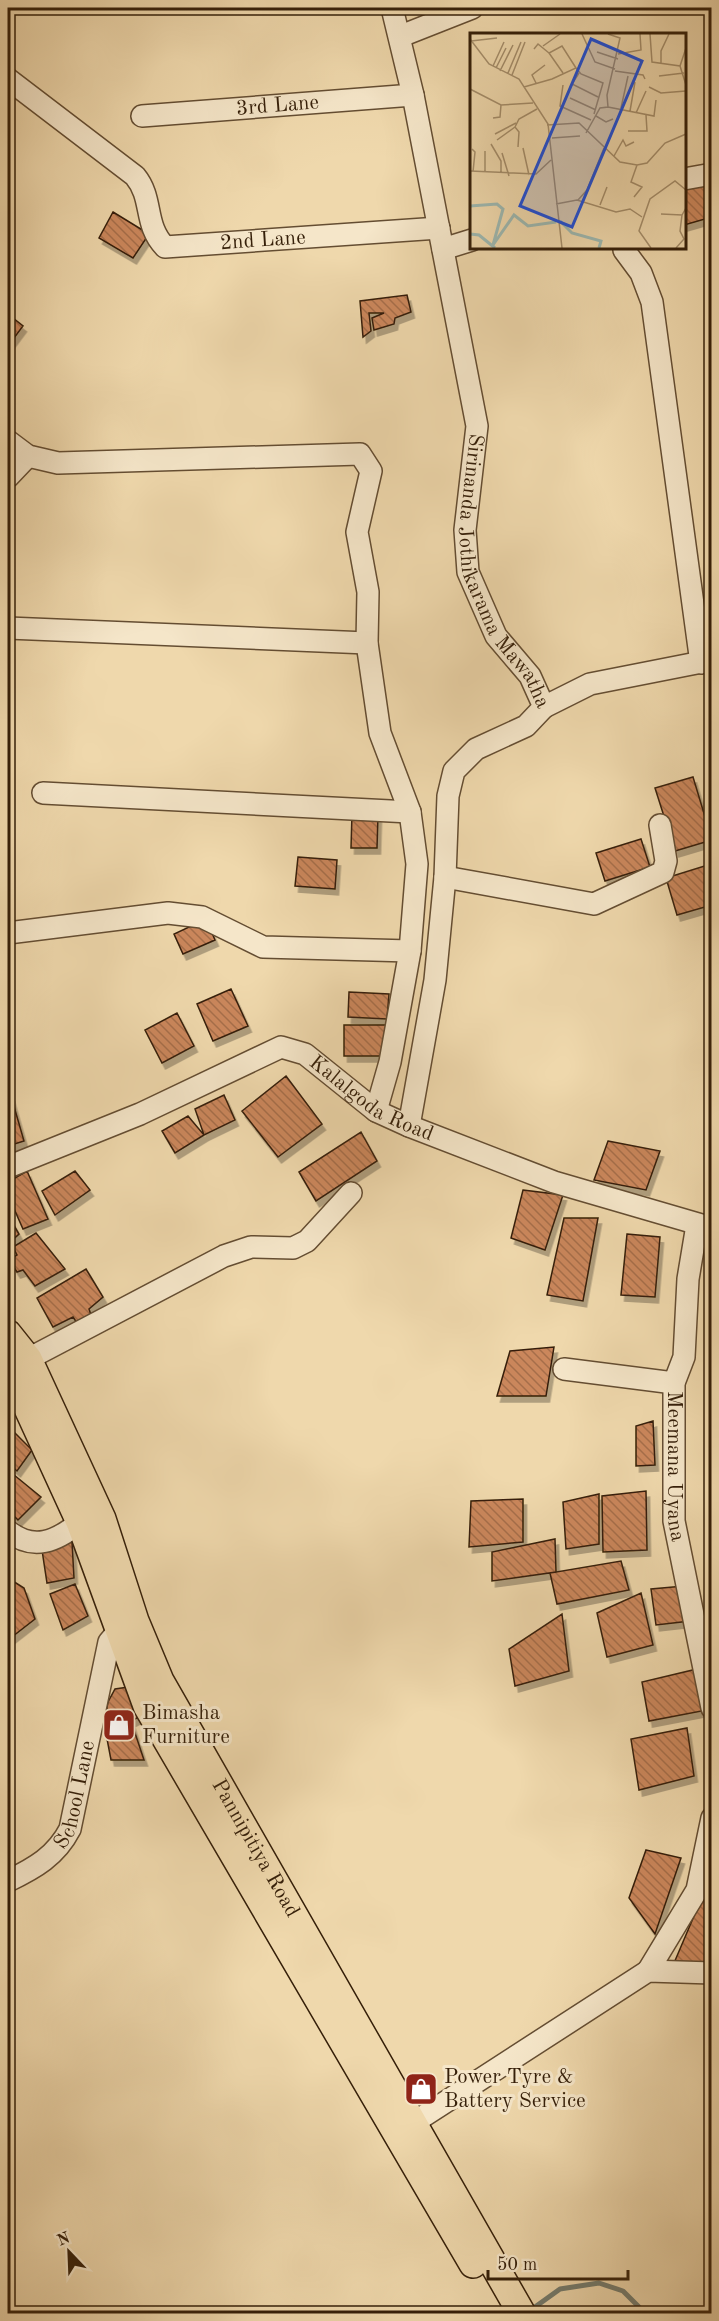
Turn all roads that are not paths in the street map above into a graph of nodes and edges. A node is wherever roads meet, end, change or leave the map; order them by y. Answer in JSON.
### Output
{"nodes":[{"id":1,"x":392,"y":8,"type":"edge"},
{"id":2,"x":472,"y":8,"type":"edge"},
{"id":3,"x":400,"y":36,"type":"junction"},
{"id":4,"x":8,"y":79,"type":"edge"},
{"id":5,"x":413,"y":95,"type":"junction"},
{"id":6,"x":142,"y":116,"type":"dead end"},
{"id":7,"x":711,"y":174,"type":"edge"},
{"id":8,"x":686,"y":179,"type":"edge"},
{"id":9,"x":439,"y":228,"type":"junction"},
{"id":10,"x":470,"y":240,"type":"edge"},
{"id":11,"x":443,"y":249,"type":"junction"},
{"id":12,"x":624,"y":250,"type":"dead end"},
{"id":13,"x":8,"y":441,"type":"edge"},
{"id":14,"x":28,"y":456,"type":"junction"},
{"id":15,"x":8,"y":477,"type":"edge"},
{"id":16,"x":8,"y":628,"type":"edge"},
{"id":17,"x":367,"y":643,"type":"junction"},
{"id":18,"x":706,"y":661,"type":"edge"},
{"id":19,"x":544,"y":707,"type":"junction"},
{"id":20,"x":43,"y":793,"type":"dead end"},
{"id":21,"x":410,"y":812,"type":"junction"},
{"id":22,"x":660,"y":825,"type":"dead end"},
{"id":23,"x":445,"y":877,"type":"junction"},
{"id":24,"x":8,"y":933,"type":"edge"},
{"id":25,"x":410,"y":951,"type":"junction"},
{"id":26,"x":376,"y":1111,"type":"junction"},
{"id":27,"x":409,"y":1126,"type":"junction"},
{"id":28,"x":8,"y":1167,"type":"edge"},
{"id":29,"x":351,"y":1193,"type":"dead end"},
{"id":30,"x":704,"y":1226,"type":"edge"},
{"id":31,"x":8,"y":1334,"type":"edge"},
{"id":32,"x":18,"y":1362,"type":"edge"},
{"id":33,"x":564,"y":1369,"type":"dead end"},
{"id":34,"x":674,"y":1383,"type":"junction"},
{"id":35,"x":80,"y":1522,"type":"junction"},
{"id":36,"x":8,"y":1531,"type":"edge"},
{"id":37,"x":127,"y":1625,"type":"junction"},
{"id":38,"x":711,"y":1708,"type":"edge"},
{"id":39,"x":711,"y":1818,"type":"edge"},
{"id":40,"x":8,"y":1881,"type":"edge"},
{"id":41,"x":648,"y":1971,"type":"junction"},
{"id":42,"x":711,"y":1973,"type":"edge"},
{"id":43,"x":413,"y":2123,"type":"junction"},
{"id":44,"x":508,"y":2306,"type":"edge"}],
"edges":[{"from":1,"to":3,"type":"street","name":"Sirinanda Jothikarama Mawatha"},
{"from":2,"to":3,"type":"street"},
{"from":3,"to":5,"type":"street","name":"Sirinanda Jothikarama Mawatha"},
{"from":4,"to":9,"type":"street","name":"2nd Lane"},
{"from":5,"to":6,"type":"street","name":"3rd Lane"},
{"from":5,"to":9,"type":"street","name":"Sirinanda Jothikarama Mawatha"},
{"from":7,"to":8,"type":"street"},
{"from":9,"to":11,"type":"street","name":"Sirinanda Jothikarama Mawatha"},
{"from":10,"to":11,"type":"street"},
{"from":11,"to":19,"type":"street","name":"Sirinanda Jothikarama Mawatha"},
{"from":12,"to":18,"type":"street"},
{"from":13,"to":14,"type":"street"},
{"from":14,"to":15,"type":"street"},
{"from":14,"to":17,"type":"street"},
{"from":16,"to":17,"type":"street"},
{"from":17,"to":21,"type":"street"},
{"from":18,"to":19,"type":"street"},
{"from":19,"to":23,"type":"street","name":"Sirinanda Jothikarama Mawatha"},
{"from":20,"to":21,"type":"street"},
{"from":21,"to":25,"type":"street"},
{"from":22,"to":23,"type":"street"},
{"from":23,"to":27,"type":"street","name":"Sirinanda Jothikarama Mawatha"},
{"from":24,"to":25,"type":"street"},
{"from":25,"to":26,"type":"street"},
{"from":26,"to":27,"type":"street","name":"Kalalgoda Road"},
{"from":26,"to":28,"type":"street","name":"Kalalgoda Road"},
{"from":27,"to":30,"type":"street","name":"Kalalgoda Road"},
{"from":29,"to":32,"type":"street"},
{"from":30,"to":34,"type":"street","name":"Meemana Uyana"},
{"from":31,"to":32,"type":"main road","name":"Pannipitiya Road"},
{"from":32,"to":35,"type":"main road","name":"Pannipitiya Road"},
{"from":32,"to":37,"type":"main road","name":"Pannipitiya Road"},
{"from":33,"to":34,"type":"street"},
{"from":34,"to":38,"type":"street","name":"Meemana Uyana"},
{"from":35,"to":36,"type":"street"},
{"from":35,"to":37,"type":"main road","name":"Pannipitiya Road"},
{"from":37,"to":40,"type":"street","name":"School Lane"},
{"from":37,"to":43,"type":"main road","name":"Pannipitiya Road"},
{"from":37,"to":44,"type":"main road","name":"Pannipitiya Road"},
{"from":39,"to":41,"type":"street"},
{"from":41,"to":42,"type":"street"},
{"from":41,"to":43,"type":"street"},
{"from":43,"to":44,"type":"main road","name":"Pannipitiya Road"}]}
